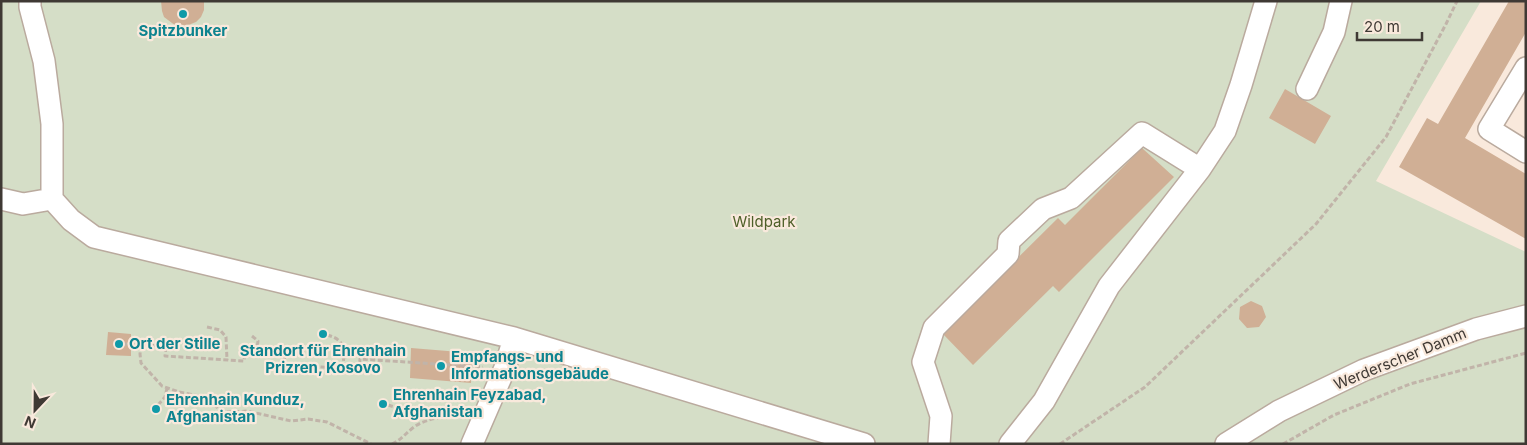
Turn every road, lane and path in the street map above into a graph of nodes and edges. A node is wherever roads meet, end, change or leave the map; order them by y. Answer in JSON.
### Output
{"nodes":[{"id":1,"x":1266,"y":1,"type":"edge"},
{"id":2,"x":1341,"y":1,"type":"edge"},
{"id":3,"x":1457,"y":1,"type":"edge"},
{"id":4,"x":33,"y":3,"type":"edge"},
{"id":5,"x":1526,"y":68,"type":"edge"},
{"id":6,"x":1307,"y":89,"type":"dead end"},
{"id":7,"x":1526,"y":152,"type":"edge"},
{"id":8,"x":1200,"y":169,"type":"junction"},
{"id":9,"x":1,"y":199,"type":"edge"},
{"id":10,"x":52,"y":199,"type":"junction"},
{"id":11,"x":1526,"y":316,"type":"edge"},
{"id":12,"x":207,"y":327,"type":"dead end"},
{"id":13,"x":327,"y":335,"type":"dead end"},
{"id":14,"x":252,"y":336,"type":"dead end"},
{"id":15,"x":514,"y":338,"type":"junction"},
{"id":16,"x":122,"y":344,"type":"dead end"},
{"id":17,"x":141,"y":345,"type":"junction"},
{"id":18,"x":1526,"y":353,"type":"edge"},
{"id":19,"x":256,"y":354,"type":"junction"},
{"id":20,"x":227,"y":360,"type":"junction"},
{"id":21,"x":475,"y":366,"type":"dead end"},
{"id":22,"x":343,"y":368,"type":"junction"},
{"id":23,"x":167,"y":388,"type":"junction"},
{"id":24,"x":388,"y":405,"type":"dead end"},
{"id":25,"x":158,"y":406,"type":"dead end"},
{"id":26,"x":222,"y":411,"type":"junction"},
{"id":27,"x":484,"y":415,"type":"junction"},
{"id":28,"x":440,"y":417,"type":"junction"},
{"id":29,"x":216,"y":420,"type":"dead end"},
{"id":30,"x":371,"y":444,"type":"edge"},
{"id":31,"x":392,"y":444,"type":"edge"},
{"id":32,"x":472,"y":444,"type":"edge"},
{"id":33,"x":864,"y":444,"type":"edge"},
{"id":34,"x":939,"y":444,"type":"edge"},
{"id":35,"x":1010,"y":444,"type":"edge"},
{"id":36,"x":1060,"y":444,"type":"edge"},
{"id":37,"x":1226,"y":444,"type":"edge"},
{"id":38,"x":1283,"y":444,"type":"edge"}],
"edges":[{"from":1,"to":8,"type":"street"},
{"from":2,"to":6,"type":"street"},
{"from":3,"to":36,"type":"path"},
{"from":4,"to":10,"type":"street"},
{"from":5,"to":7,"type":"street"},
{"from":8,"to":34,"type":"street"},
{"from":8,"to":35,"type":"street"},
{"from":9,"to":10,"type":"street"},
{"from":10,"to":15,"type":"street"},
{"from":11,"to":37,"type":"street","name":"Werderscher Damm"},
{"from":12,"to":20,"type":"path"},
{"from":13,"to":22,"type":"path"},
{"from":14,"to":19,"type":"path"},
{"from":15,"to":27,"type":"street"},
{"from":15,"to":33,"type":"street"},
{"from":16,"to":17,"type":"path"},
{"from":17,"to":20,"type":"path"},
{"from":17,"to":23,"type":"path"},
{"from":18,"to":38,"type":"path"},
{"from":19,"to":20,"type":"path"},
{"from":19,"to":22,"type":"path"},
{"from":21,"to":22,"type":"path"},
{"from":23,"to":25,"type":"path"},
{"from":23,"to":26,"type":"path"},
{"from":24,"to":28,"type":"path"},
{"from":26,"to":29,"type":"path"},
{"from":26,"to":30,"type":"path"},
{"from":27,"to":28,"type":"path"},
{"from":27,"to":32,"type":"street"},
{"from":28,"to":31,"type":"path"}]}
